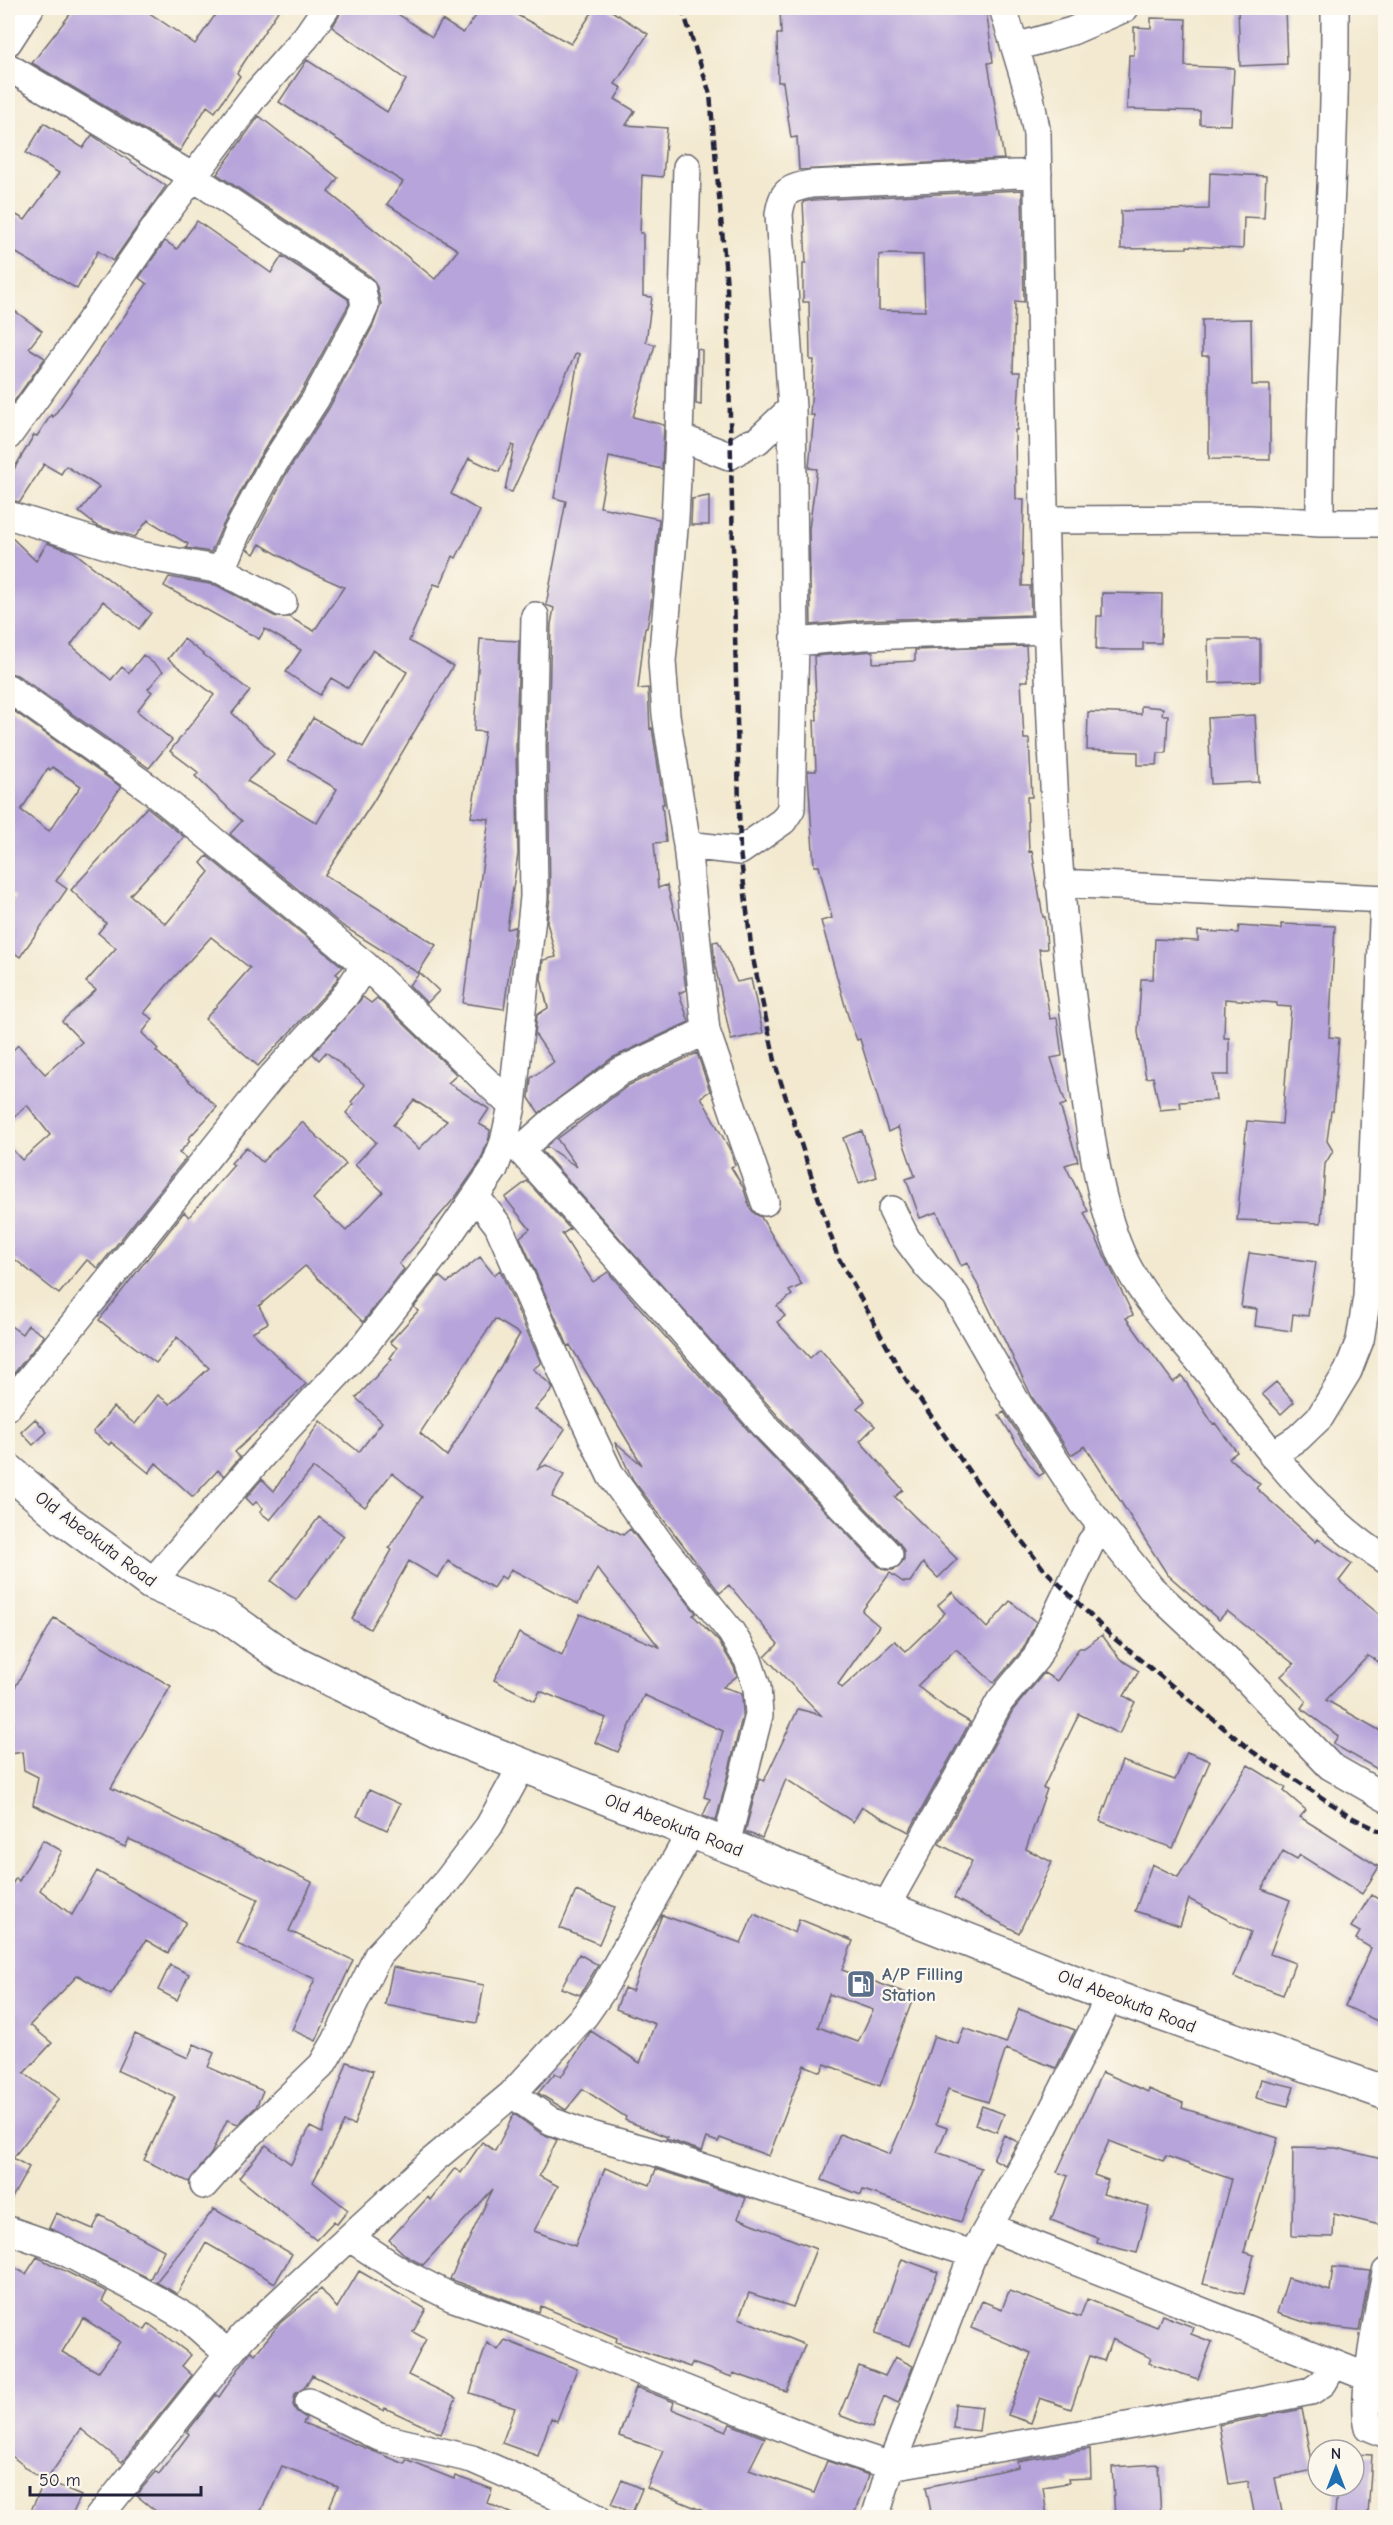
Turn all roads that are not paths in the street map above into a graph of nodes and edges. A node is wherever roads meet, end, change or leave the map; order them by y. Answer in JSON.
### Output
{"nodes":[{"id":1,"x":30,"y":8,"type":"edge"},
{"id":2,"x":326,"y":8,"type":"edge"},
{"id":3,"x":1003,"y":8,"type":"edge"},
{"id":4,"x":1125,"y":8,"type":"edge"},
{"id":5,"x":1335,"y":8,"type":"edge"},
{"id":6,"x":8,"y":42,"type":"edge"},
{"id":7,"x":1016,"y":46,"type":"junction"},
{"id":8,"x":8,"y":67,"type":"edge"},
{"id":9,"x":687,"y":167,"type":"dead end"},
{"id":10,"x":1038,"y":173,"type":"junction"},
{"id":11,"x":193,"y":177,"type":"junction"},
{"id":12,"x":792,"y":408,"type":"junction"},
{"id":13,"x":8,"y":436,"type":"edge"},
{"id":14,"x":679,"y":437,"type":"junction"},
{"id":15,"x":8,"y":515,"type":"edge"},
{"id":16,"x":1044,"y":520,"type":"junction"},
{"id":17,"x":1320,"y":523,"type":"junction"},
{"id":18,"x":1386,"y":523,"type":"edge"},
{"id":19,"x":221,"y":570,"type":"junction"},
{"id":20,"x":283,"y":603,"type":"dead end"},
{"id":21,"x":534,"y":616,"type":"dead end"},
{"id":22,"x":1048,"y":630,"type":"junction"},
{"id":23,"x":795,"y":642,"type":"junction"},
{"id":24,"x":12,"y":701,"type":"edge"},
{"id":25,"x":687,"y":845,"type":"junction"},
{"id":26,"x":1059,"y":883,"type":"junction"},
{"id":27,"x":1385,"y":899,"type":"edge"},
{"id":28,"x":365,"y":965,"type":"junction"},
{"id":29,"x":706,"y":1031,"type":"junction"},
{"id":30,"x":512,"y":1106,"type":"junction"},
{"id":31,"x":512,"y":1146,"type":"junction"},
{"id":32,"x":477,"y":1198,"type":"junction"},
{"id":33,"x":765,"y":1202,"type":"dead end"},
{"id":34,"x":892,"y":1210,"type":"dead end"},
{"id":35,"x":8,"y":1406,"type":"edge"},
{"id":36,"x":1272,"y":1455,"type":"junction"},
{"id":37,"x":8,"y":1470,"type":"edge"},
{"id":38,"x":1102,"y":1527,"type":"junction"},
{"id":39,"x":889,"y":1555,"type":"dead end"},
{"id":40,"x":1386,"y":1560,"type":"edge"},
{"id":41,"x":151,"y":1583,"type":"junction"},
{"id":42,"x":522,"y":1766,"type":"junction"},
{"id":43,"x":1386,"y":1798,"type":"edge"},
{"id":44,"x":692,"y":1832,"type":"junction"},
{"id":45,"x":726,"y":1844,"type":"junction"},
{"id":46,"x":885,"y":1908,"type":"junction"},
{"id":47,"x":1110,"y":1996,"type":"junction"},
{"id":48,"x":1386,"y":2092,"type":"edge"},
{"id":49,"x":512,"y":2094,"type":"junction"},
{"id":50,"x":204,"y":2185,"type":"dead end"},
{"id":51,"x":989,"y":2227,"type":"junction"},
{"id":52,"x":8,"y":2230,"type":"edge"},
{"id":53,"x":350,"y":2238,"type":"junction"},
{"id":54,"x":973,"y":2254,"type":"junction"},
{"id":55,"x":1386,"y":2272,"type":"edge"},
{"id":56,"x":227,"y":2354,"type":"junction"},
{"id":57,"x":1334,"y":2364,"type":"junction"},
{"id":58,"x":1370,"y":2378,"type":"junction"},
{"id":59,"x":309,"y":2402,"type":"dead end"},
{"id":60,"x":1386,"y":2434,"type":"edge"},
{"id":61,"x":891,"y":2466,"type":"junction"},
{"id":62,"x":98,"y":2517,"type":"edge"},
{"id":63,"x":597,"y":2517,"type":"edge"},
{"id":64,"x":875,"y":2517,"type":"edge"}],
"edges":[{"from":1,"to":6,"type":"street"},
{"from":2,"to":11,"type":"street"},
{"from":3,"to":7,"type":"street"},
{"from":4,"to":7,"type":"street"},
{"from":5,"to":17,"type":"street"},
{"from":7,"to":10,"type":"street"},
{"from":8,"to":11,"type":"street"},
{"from":9,"to":14,"type":"street"},
{"from":10,"to":12,"type":"street"},
{"from":10,"to":16,"type":"street"},
{"from":11,"to":13,"type":"street"},
{"from":11,"to":19,"type":"street"},
{"from":12,"to":14,"type":"street"},
{"from":12,"to":23,"type":"street"},
{"from":14,"to":25,"type":"street"},
{"from":15,"to":19,"type":"street"},
{"from":16,"to":17,"type":"street"},
{"from":16,"to":22,"type":"street"},
{"from":17,"to":18,"type":"street"},
{"from":19,"to":20,"type":"street"},
{"from":21,"to":30,"type":"street"},
{"from":22,"to":23,"type":"street"},
{"from":22,"to":26,"type":"street"},
{"from":23,"to":25,"type":"street"},
{"from":24,"to":28,"type":"street"},
{"from":25,"to":29,"type":"street"},
{"from":26,"to":27,"type":"street"},
{"from":26,"to":36,"type":"street"},
{"from":27,"to":36,"type":"street"},
{"from":28,"to":30,"type":"street"},
{"from":28,"to":35,"type":"street"},
{"from":29,"to":31,"type":"street"},
{"from":29,"to":33,"type":"street"},
{"from":30,"to":31,"type":"street"},
{"from":31,"to":32,"type":"street"},
{"from":31,"to":39,"type":"street"},
{"from":32,"to":41,"type":"street"},
{"from":32,"to":45,"type":"street"},
{"from":34,"to":38,"type":"street"},
{"from":36,"to":40,"type":"street"},
{"from":37,"to":41,"type":"highway","name":"Old Abeokuta Road"},
{"from":38,"to":43,"type":"street"},
{"from":38,"to":46,"type":"street"},
{"from":41,"to":42,"type":"highway","name":"Old Abeokuta Road"},
{"from":42,"to":44,"type":"highway","name":"Old Abeokuta Road"},
{"from":42,"to":50,"type":"street"},
{"from":44,"to":45,"type":"highway","name":"Old Abeokuta Road"},
{"from":44,"to":49,"type":"street"},
{"from":45,"to":46,"type":"highway","name":"Old Abeokuta Road"},
{"from":46,"to":47,"type":"highway","name":"Old Abeokuta Road"},
{"from":47,"to":48,"type":"highway","name":"Old Abeokuta Road"},
{"from":47,"to":51,"type":"street"},
{"from":49,"to":53,"type":"street"},
{"from":49,"to":54,"type":"street"},
{"from":51,"to":54,"type":"street"},
{"from":51,"to":57,"type":"street"},
{"from":52,"to":56,"type":"street"},
{"from":53,"to":56,"type":"street"},
{"from":53,"to":61,"type":"street"},
{"from":54,"to":61,"type":"street"},
{"from":55,"to":58,"type":"street"},
{"from":56,"to":62,"type":"street"},
{"from":57,"to":58,"type":"street"},
{"from":57,"to":61,"type":"street"},
{"from":58,"to":60,"type":"street"},
{"from":59,"to":63,"type":"street"},
{"from":61,"to":64,"type":"street"}]}
